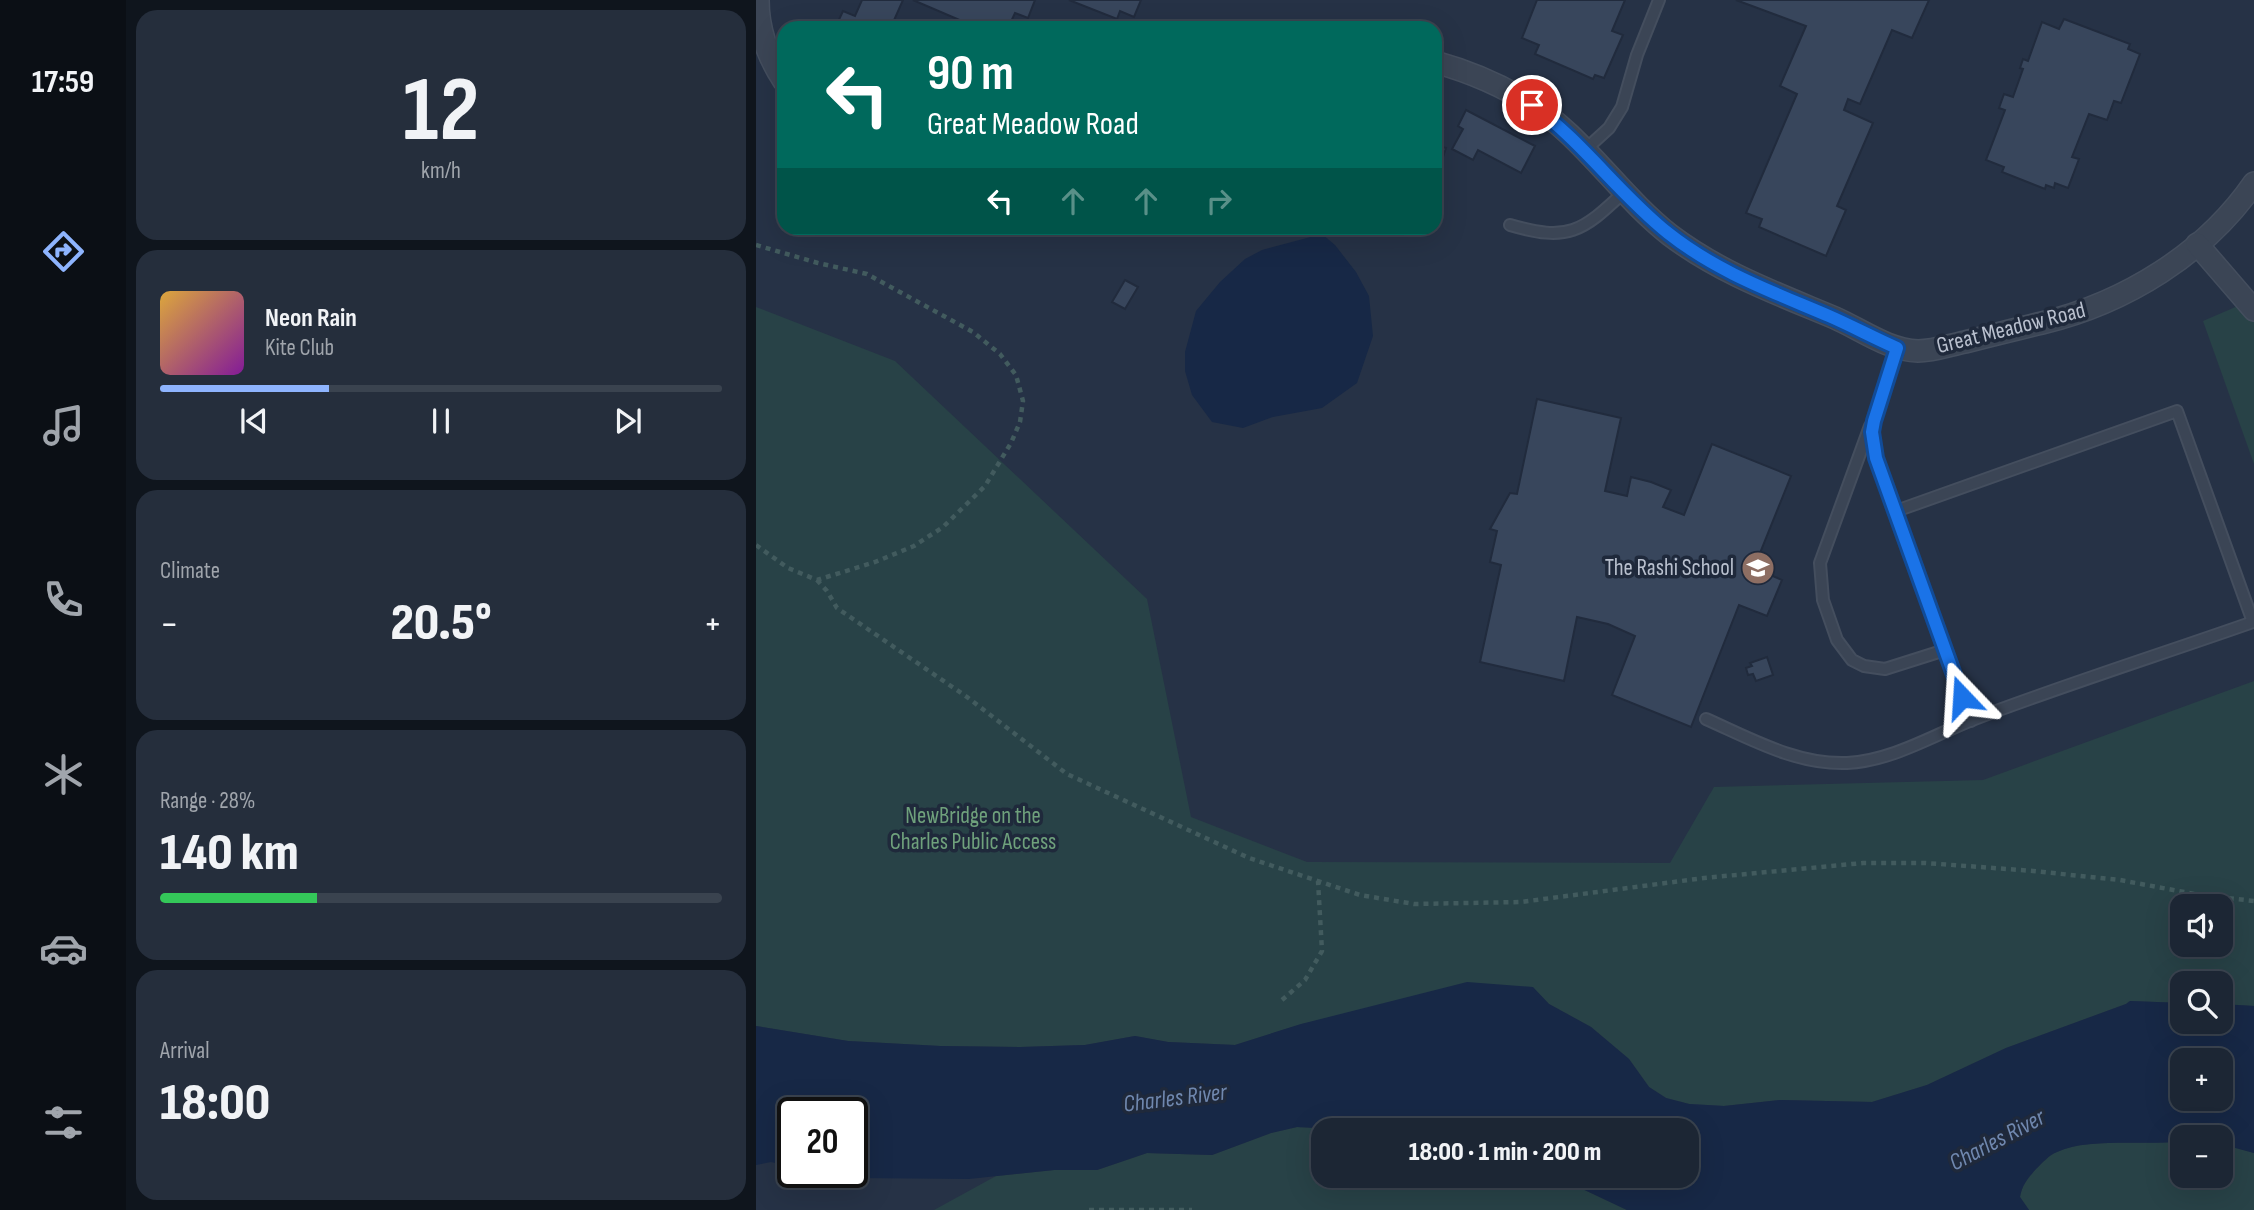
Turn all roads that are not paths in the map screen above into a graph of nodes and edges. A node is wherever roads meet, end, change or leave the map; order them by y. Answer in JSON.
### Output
{"nodes":[{"id":1,"x":758,"y":0,"type":"edge"},
{"id":2,"x":1659,"y":0,"type":"edge"},
{"id":3,"x":1442,"y":64,"type":"edge"},
{"id":4,"x":777,"y":67,"type":"edge"},
{"id":5,"x":1585,"y":150,"type":"junction"},
{"id":6,"x":2254,"y":183,"type":"edge"},
{"id":7,"x":1624,"y":192,"type":"junction"},
{"id":8,"x":1510,"y":225,"type":"dead end"},
{"id":9,"x":2197,"y":244,"type":"junction"},
{"id":10,"x":2254,"y":310,"type":"edge"},
{"id":11,"x":1897,"y":348,"type":"junction"},
{"id":12,"x":1877,"y":407,"type":"junction"},
{"id":13,"x":1896,"y":511,"type":"junction"},
{"id":14,"x":1945,"y":650,"type":"junction"},
{"id":15,"x":1706,"y":719,"type":"dead end"},
{"id":16,"x":1971,"y":721,"type":"junction"}],
"edges":[{"from":1,"to":4,"type":"street"},
{"from":2,"to":5,"type":"lane"},
{"from":3,"to":5,"type":"street","name":"Great Meadow Road"},
{"from":5,"to":7,"type":"street","name":"Great Meadow Road"},
{"from":6,"to":9,"type":"street","name":"Great Meadow Road"},
{"from":7,"to":8,"type":"lane"},
{"from":7,"to":11,"type":"street","name":"Great Meadow Road"},
{"from":9,"to":10,"type":"street"},
{"from":9,"to":11,"type":"street","name":"Great Meadow Road"},
{"from":11,"to":12,"type":"lane"},
{"from":12,"to":13,"type":"lane"},
{"from":12,"to":14,"type":"lane"},
{"from":13,"to":14,"type":"lane"},
{"from":13,"to":16,"type":"lane"},
{"from":14,"to":16,"type":"lane"},
{"from":15,"to":16,"type":"lane"}]}
